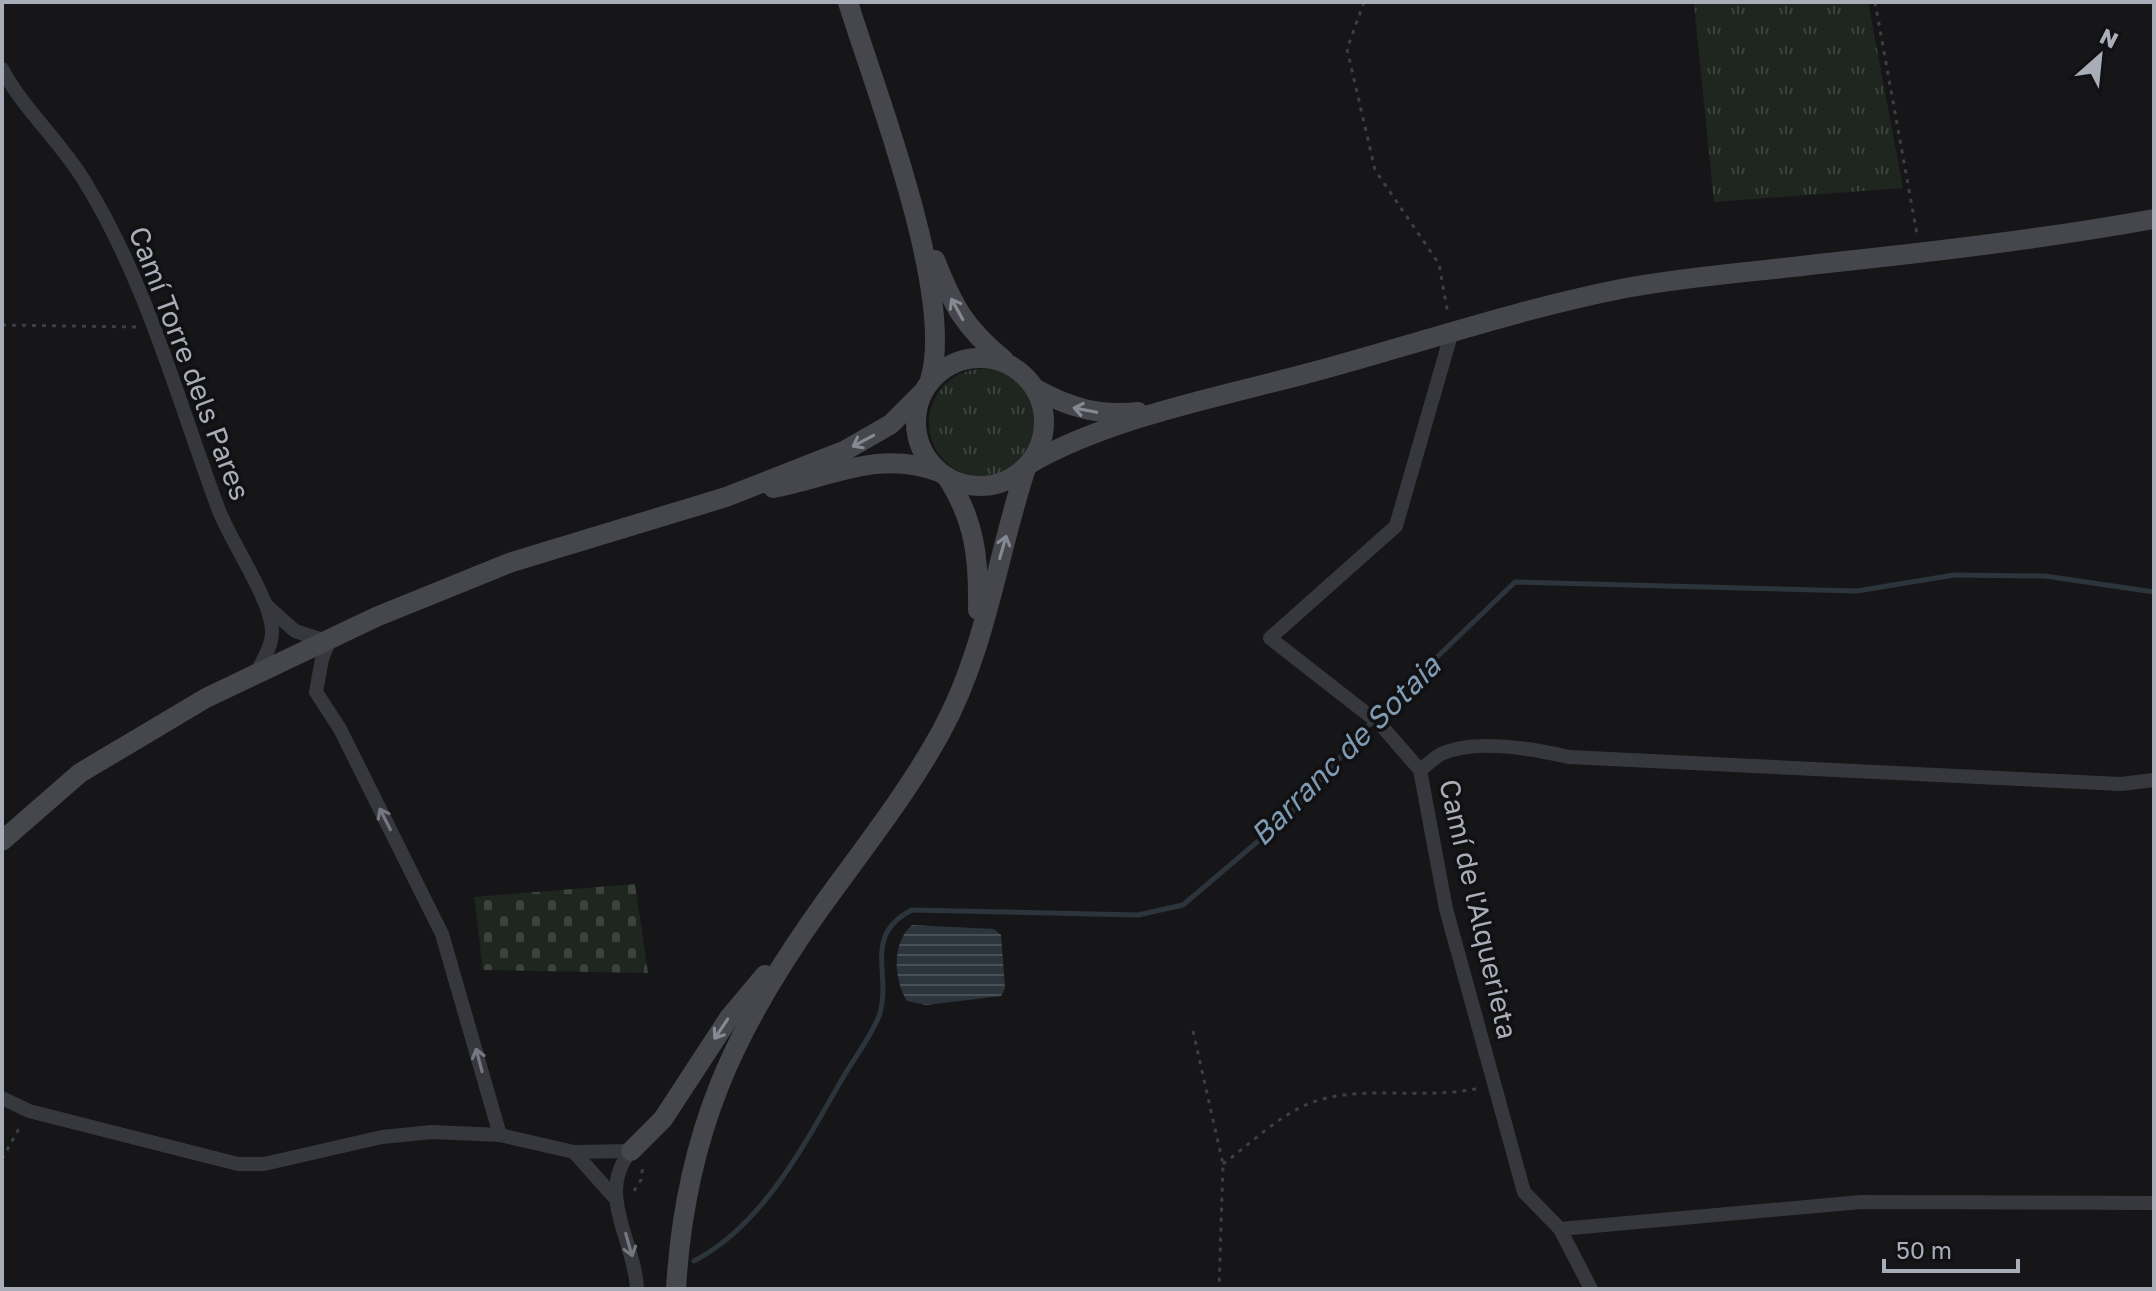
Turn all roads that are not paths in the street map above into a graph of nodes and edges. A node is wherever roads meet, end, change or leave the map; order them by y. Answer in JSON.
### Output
{"nodes":[{"id":1,"x":848,"y":2,"type":"edge"},
{"id":2,"x":2,"y":69,"type":"edge"},
{"id":3,"x":901,"y":173,"type":"junction"},
{"id":4,"x":2154,"y":219,"type":"edge"},
{"id":5,"x":1451,"y":335,"type":"junction"},
{"id":6,"x":1010,"y":365,"type":"junction"},
{"id":7,"x":926,"y":386,"type":"junction"},
{"id":8,"x":1036,"y":389,"type":"junction"},
{"id":9,"x":1190,"y":405,"type":"junction"},
{"id":10,"x":1028,"y":466,"type":"junction"},
{"id":11,"x":943,"y":474,"type":"junction"},
{"id":12,"x":726,"y":497,"type":"junction"},
{"id":13,"x":264,"y":603,"type":"junction"},
{"id":14,"x":328,"y":640,"type":"junction"},
{"id":15,"x":977,"y":650,"type":"junction"},
{"id":16,"x":255,"y":675,"type":"junction"},
{"id":17,"x":1420,"y":770,"type":"junction"},
{"id":18,"x":2154,"y":780,"type":"edge"},
{"id":19,"x":2,"y":841,"type":"edge"},
{"id":20,"x":792,"y":952,"type":"junction"},
{"id":21,"x":2,"y":1098,"type":"edge"},
{"id":22,"x":500,"y":1135,"type":"junction"},
{"id":23,"x":631,"y":1151,"type":"junction"},
{"id":24,"x":574,"y":1152,"type":"junction"},
{"id":25,"x":614,"y":1197,"type":"junction"},
{"id":26,"x":2154,"y":1203,"type":"edge"},
{"id":27,"x":1560,"y":1229,"type":"junction"},
{"id":28,"x":637,"y":1289,"type":"edge"},
{"id":29,"x":676,"y":1289,"type":"edge"},
{"id":30,"x":1591,"y":1289,"type":"edge"}],
"edges":[{"from":1,"to":3,"type":"main road"},
{"from":2,"to":13,"type":"street","name":"Camí Torre dels Pares"},
{"from":6,"to":3,"type":"main road","one_way":true},
{"from":3,"to":7,"type":"main road"},
{"from":4,"to":5,"type":"main road"},
{"from":5,"to":9,"type":"main road"},
{"from":5,"to":17,"type":"street","name":"Camí de l'Alquerieta"},
{"from":6,"to":7,"type":"main road"},
{"from":6,"to":8,"type":"main road"},
{"from":7,"to":11,"type":"main road"},
{"from":7,"to":12,"type":"main road","one_way":true},
{"from":9,"to":8,"type":"main road","one_way":true},
{"from":8,"to":10,"type":"main road"},
{"from":9,"to":10,"type":"main road"},
{"from":10,"to":11,"type":"main road"},
{"from":15,"to":10,"type":"main road","one_way":true},
{"from":11,"to":12,"type":"main road"},
{"from":11,"to":15,"type":"main road"},
{"from":12,"to":14,"type":"main road"},
{"from":13,"to":14,"type":"street","name":"Camí Torre dels Pares"},
{"from":13,"to":16,"type":"street","name":"Camí Torre dels Pares"},
{"from":14,"to":16,"type":"main road"},
{"from":22,"to":14,"type":"street","one_way":true},
{"from":15,"to":20,"type":"main road"},
{"from":16,"to":19,"type":"main road"},
{"from":17,"to":18,"type":"street"},
{"from":17,"to":27,"type":"street","name":"Camí de l'Alquerieta"},
{"from":20,"to":23,"type":"main road","one_way":true},
{"from":20,"to":29,"type":"main road"},
{"from":21,"to":22,"type":"street"},
{"from":22,"to":24,"type":"street"},
{"from":23,"to":24,"type":"street"},
{"from":23,"to":25,"type":"street"},
{"from":24,"to":25,"type":"street"},
{"from":25,"to":28,"type":"street","one_way":true},
{"from":26,"to":27,"type":"street"},
{"from":27,"to":30,"type":"street","name":"Camí de l'Alquerieta"}]}
